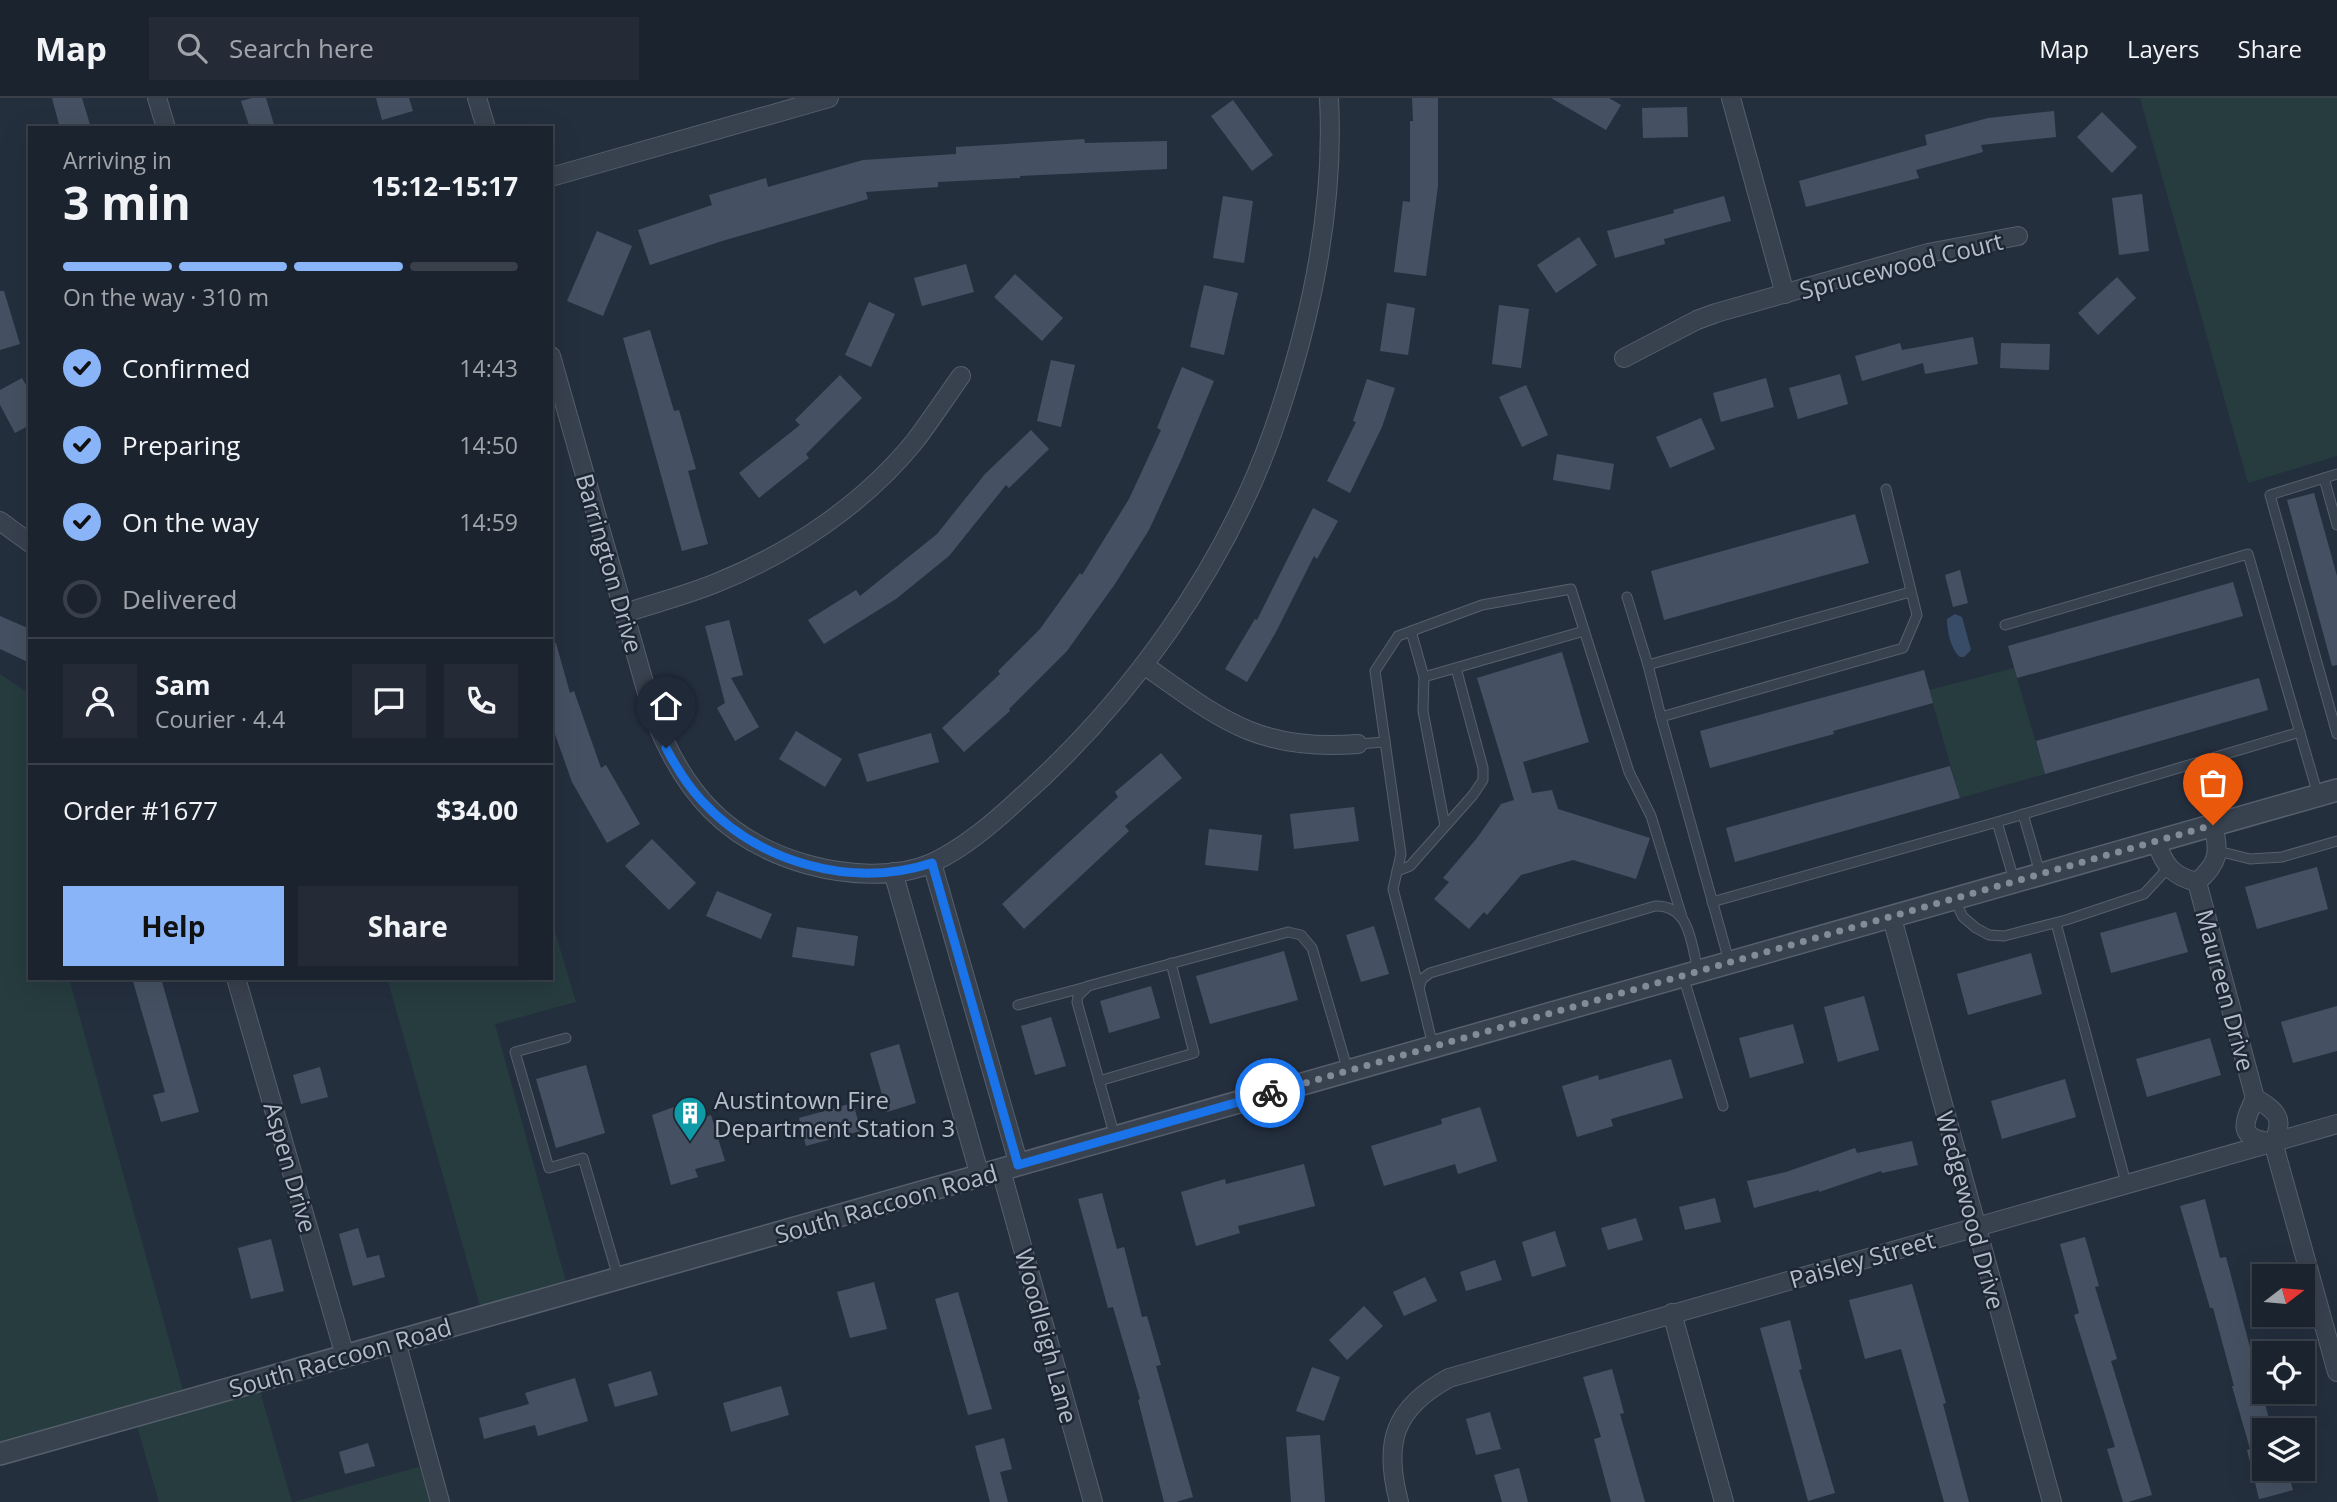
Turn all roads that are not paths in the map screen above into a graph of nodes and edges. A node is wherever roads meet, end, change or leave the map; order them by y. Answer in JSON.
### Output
{"nodes":[{"id":1,"x":157,"y":98,"type":"edge"},
{"id":2,"x":477,"y":98,"type":"edge"},
{"id":3,"x":829,"y":98,"type":"edge"},
{"id":4,"x":1329,"y":98,"type":"edge"},
{"id":5,"x":1731,"y":98,"type":"edge"},
{"id":6,"x":165,"y":126,"type":"edge"},
{"id":7,"x":485,"y":126,"type":"edge"},
{"id":8,"x":553,"y":176,"type":"edge"},
{"id":9,"x":2018,"y":236,"type":"dead end"},
{"id":10,"x":1785,"y":294,"type":"junction"},
{"id":11,"x":1624,"y":358,"type":"dead end"},
{"id":12,"x":553,"y":363,"type":"edge"},
{"id":13,"x":961,"y":376,"type":"dead end"},
{"id":14,"x":2337,"y":474,"type":"edge"},
{"id":15,"x":2324,"y":478,"type":"junction"},
{"id":16,"x":1886,"y":489,"type":"dead end"},
{"id":17,"x":0,"y":521,"type":"edge"},
{"id":18,"x":2337,"y":525,"type":"edge"},
{"id":19,"x":28,"y":541,"type":"edge"},
{"id":20,"x":1910,"y":592,"type":"junction"},
{"id":21,"x":1627,"y":597,"type":"dead end"},
{"id":22,"x":625,"y":613,"type":"junction"},
{"id":23,"x":2005,"y":625,"type":"dead end"},
{"id":24,"x":1411,"y":631,"type":"junction"},
{"id":25,"x":1584,"y":631,"type":"junction"},
{"id":26,"x":1144,"y":665,"type":"junction"},
{"id":27,"x":1648,"y":665,"type":"junction"},
{"id":28,"x":1456,"y":668,"type":"junction"},
{"id":29,"x":1424,"y":677,"type":"junction"},
{"id":30,"x":1661,"y":717,"type":"junction"},
{"id":31,"x":2300,"y":732,"type":"junction"},
{"id":32,"x":2337,"y":734,"type":"edge"},
{"id":33,"x":1385,"y":742,"type":"junction"},
{"id":34,"x":1358,"y":744,"type":"joint"},
{"id":35,"x":2328,"y":792,"type":"edge"},
{"id":36,"x":2023,"y":814,"type":"junction"},
{"id":37,"x":1997,"y":822,"type":"junction"},
{"id":38,"x":2213,"y":825,"type":"junction"},
{"id":39,"x":1445,"y":826,"type":"junction"},
{"id":40,"x":2156,"y":841,"type":"junction"},
{"id":41,"x":2337,"y":841,"type":"edge"},
{"id":42,"x":2218,"y":851,"type":"junction"},
{"id":43,"x":932,"y":863,"type":"junction"},
{"id":44,"x":2169,"y":867,"type":"junction"},
{"id":45,"x":1397,"y":871,"type":"junction"},
{"id":46,"x":893,"y":872,"type":"junction"},
{"id":47,"x":2041,"y":875,"type":"junction"},
{"id":48,"x":2197,"y":882,"type":"junction"},
{"id":49,"x":2014,"y":883,"type":"junction"},
{"id":50,"x":1954,"y":899,"type":"junction"},
{"id":51,"x":1712,"y":902,"type":"junction"},
{"id":52,"x":1682,"y":917,"type":"junction"},
{"id":53,"x":1892,"y":918,"type":"junction"},
{"id":54,"x":2056,"y":923,"type":"junction"},
{"id":55,"x":1171,"y":963,"type":"junction"},
{"id":56,"x":1730,"y":964,"type":"junction"},
{"id":57,"x":1691,"y":974,"type":"junction"},
{"id":58,"x":237,"y":980,"type":"edge"},
{"id":59,"x":1087,"y":986,"type":"junction"},
{"id":60,"x":1419,"y":988,"type":"junction"},
{"id":61,"x":1018,"y":1005,"type":"dead end"},
{"id":62,"x":566,"y":1038,"type":"dead end"},
{"id":63,"x":1433,"y":1046,"type":"junction"},
{"id":64,"x":1348,"y":1071,"type":"junction"},
{"id":65,"x":1099,"y":1081,"type":"junction"},
{"id":66,"x":2255,"y":1098,"type":"junction"},
{"id":67,"x":1723,"y":1106,"type":"dead end"},
{"id":68,"x":2337,"y":1124,"type":"edge"},
{"id":69,"x":1115,"y":1138,"type":"junction"},
{"id":70,"x":2273,"y":1142,"type":"junction"},
{"id":71,"x":1010,"y":1168,"type":"junction"},
{"id":72,"x":979,"y":1177,"type":"junction"},
{"id":73,"x":2126,"y":1182,"type":"junction"},
{"id":74,"x":1975,"y":1227,"type":"junction"},
{"id":75,"x":619,"y":1278,"type":"junction"},
{"id":76,"x":1672,"y":1313,"type":"junction"},
{"id":77,"x":396,"y":1341,"type":"junction"},
{"id":78,"x":345,"y":1356,"type":"junction"},
{"id":79,"x":2337,"y":1372,"type":"edge"},
{"id":80,"x":0,"y":1454,"type":"edge"},
{"id":81,"x":440,"y":1502,"type":"edge"},
{"id":82,"x":1093,"y":1502,"type":"edge"},
{"id":83,"x":1399,"y":1502,"type":"edge"},
{"id":84,"x":1724,"y":1502,"type":"edge"},
{"id":85,"x":2052,"y":1502,"type":"edge"}],
"edges":[{"from":1,"to":6,"type":"street"},
{"from":2,"to":7,"type":"street"},
{"from":3,"to":8,"type":"street"},
{"from":4,"to":26,"type":"street","name":"Barrington Drive"},
{"from":5,"to":10,"type":"street","name":"Sprucewood Court"},
{"from":9,"to":10,"type":"street","name":"Sprucewood Court"},
{"from":10,"to":11,"type":"street","name":"Sprucewood Court"},
{"from":12,"to":22,"type":"street","name":"Barrington Drive"},
{"from":13,"to":22,"type":"street"},
{"from":14,"to":15,"type":"lane"},
{"from":15,"to":18,"type":"lane"},
{"from":15,"to":32,"type":"lane"},
{"from":16,"to":20,"type":"lane"},
{"from":17,"to":19,"type":"street"},
{"from":20,"to":27,"type":"lane"},
{"from":20,"to":30,"type":"lane"},
{"from":21,"to":27,"type":"lane"},
{"from":22,"to":46,"type":"street","name":"Barrington Drive"},
{"from":23,"to":31,"type":"lane"},
{"from":24,"to":25,"type":"lane"},
{"from":24,"to":29,"type":"lane"},
{"from":24,"to":33,"type":"lane"},
{"from":25,"to":28,"type":"lane"},
{"from":25,"to":52,"type":"lane"},
{"from":26,"to":34,"type":"street"},
{"from":26,"to":43,"type":"street","name":"Barrington Drive"},
{"from":27,"to":30,"type":"lane"},
{"from":28,"to":29,"type":"lane"},
{"from":28,"to":39,"type":"lane"},
{"from":29,"to":39,"type":"lane"},
{"from":30,"to":51,"type":"lane"},
{"from":31,"to":35,"type":"lane"},
{"from":31,"to":36,"type":"lane"},
{"from":33,"to":34,"type":"lane"},
{"from":33,"to":45,"type":"lane"},
{"from":35,"to":38,"type":"street","name":"South Raccoon Road"},
{"from":36,"to":37,"type":"lane"},
{"from":36,"to":47,"type":"lane"},
{"from":37,"to":49,"type":"lane"},
{"from":37,"to":51,"type":"lane"},
{"from":38,"to":40,"type":"street","name":"South Raccoon Road"},
{"from":38,"to":42,"type":"street"},
{"from":39,"to":45,"type":"lane"},
{"from":40,"to":44,"type":"street"},
{"from":40,"to":47,"type":"street","name":"South Raccoon Road"},
{"from":41,"to":42,"type":"lane"},
{"from":42,"to":48,"type":"street","name":"Maureen Drive"},
{"from":43,"to":46,"type":"street","name":"Barrington Drive"},
{"from":43,"to":71,"type":"street","name":"Woodleigh Lane"},
{"from":44,"to":48,"type":"street","name":"Maureen Drive"},
{"from":44,"to":54,"type":"lane"},
{"from":45,"to":60,"type":"lane"},
{"from":46,"to":72,"type":"street"},
{"from":47,"to":49,"type":"street","name":"South Raccoon Road"},
{"from":48,"to":66,"type":"street","name":"Maureen Drive"},
{"from":49,"to":50,"type":"street","name":"South Raccoon Road"},
{"from":50,"to":53,"type":"street","name":"South Raccoon Road"},
{"from":50,"to":54,"type":"lane"},
{"from":51,"to":56,"type":"lane"},
{"from":52,"to":57,"type":"lane"},
{"from":52,"to":60,"type":"lane"},
{"from":53,"to":56,"type":"street","name":"South Raccoon Road"},
{"from":53,"to":74,"type":"street","name":"Wedgewood Drive"},
{"from":54,"to":73,"type":"lane"},
{"from":55,"to":59,"type":"lane"},
{"from":55,"to":64,"type":"lane"},
{"from":55,"to":65,"type":"lane"},
{"from":56,"to":57,"type":"street","name":"South Raccoon Road"},
{"from":57,"to":63,"type":"street","name":"South Raccoon Road"},
{"from":57,"to":67,"type":"lane"},
{"from":58,"to":78,"type":"street","name":"Aspen Drive"},
{"from":59,"to":61,"type":"lane"},
{"from":59,"to":65,"type":"lane"},
{"from":60,"to":63,"type":"lane"},
{"from":62,"to":75,"type":"lane"},
{"from":63,"to":64,"type":"street","name":"South Raccoon Road"},
{"from":64,"to":69,"type":"street","name":"South Raccoon Road"},
{"from":65,"to":69,"type":"lane"},
{"from":66,"to":70,"type":"street","name":"Maureen Drive"},
{"from":66,"to":70,"type":"street","name":"Maureen Drive"},
{"from":68,"to":70,"type":"street","name":"Paisley Street"},
{"from":69,"to":71,"type":"street","name":"South Raccoon Road"},
{"from":70,"to":73,"type":"street","name":"Paisley Street"},
{"from":70,"to":79,"type":"street"},
{"from":71,"to":72,"type":"street","name":"South Raccoon Road"},
{"from":71,"to":82,"type":"street","name":"Woodleigh Lane"},
{"from":72,"to":75,"type":"street","name":"South Raccoon Road"},
{"from":73,"to":74,"type":"street","name":"Paisley Street"},
{"from":74,"to":76,"type":"street","name":"Paisley Street"},
{"from":74,"to":85,"type":"street","name":"Wedgewood Drive"},
{"from":75,"to":77,"type":"street","name":"South Raccoon Road"},
{"from":76,"to":83,"type":"street","name":"Paisley Street"},
{"from":76,"to":84,"type":"street"},
{"from":77,"to":78,"type":"street","name":"South Raccoon Road"},
{"from":77,"to":81,"type":"street"},
{"from":78,"to":80,"type":"street","name":"South Raccoon Road"}]}
